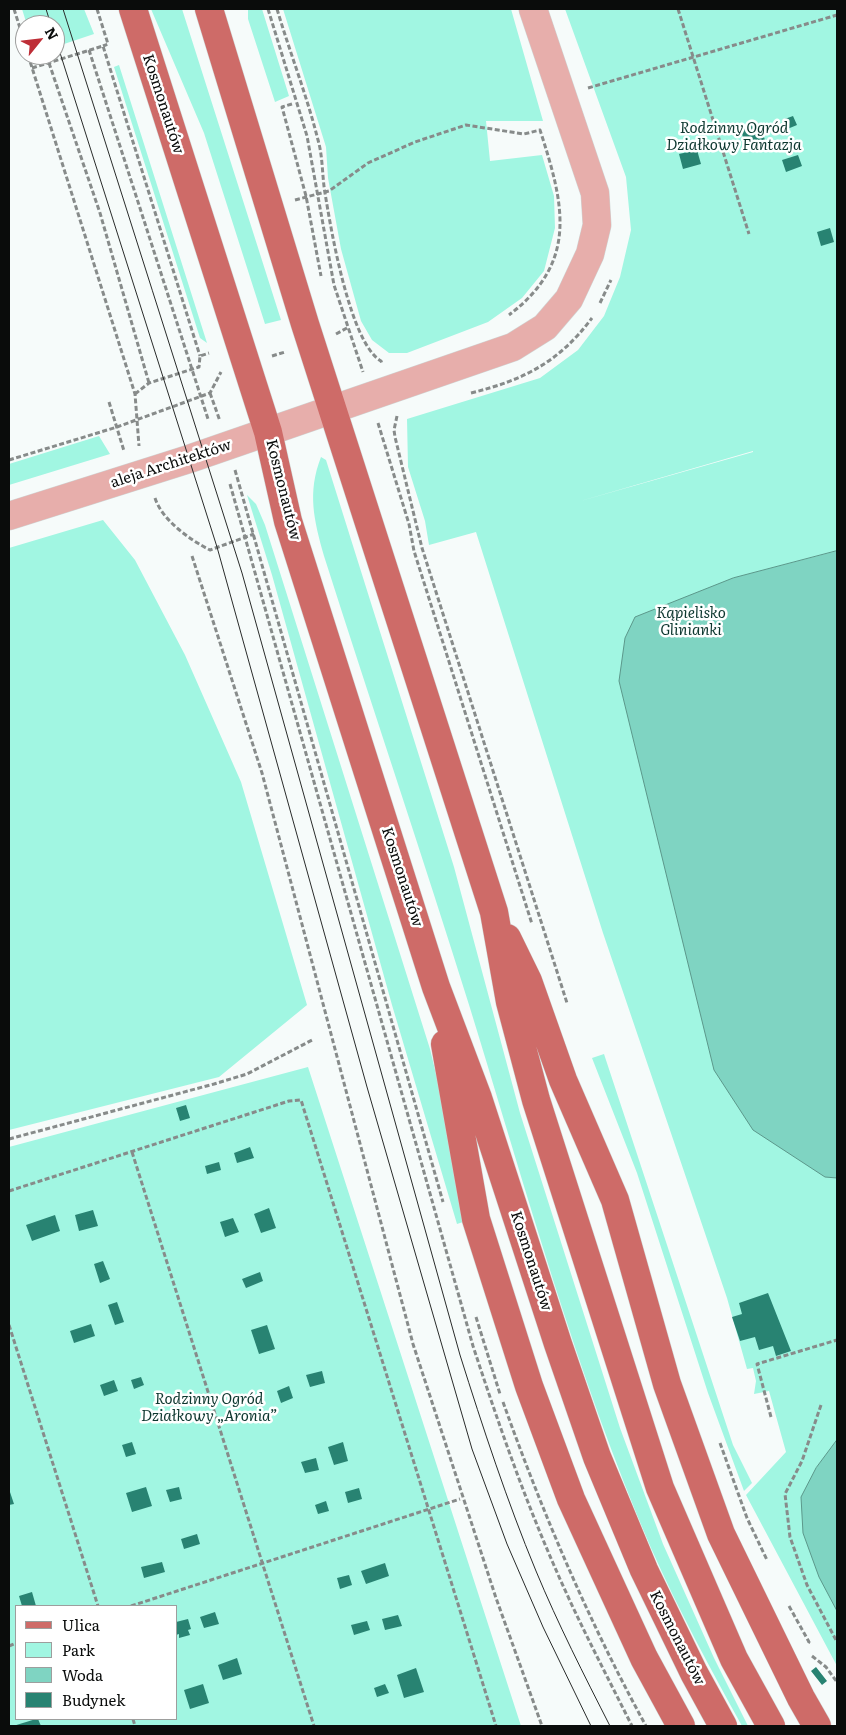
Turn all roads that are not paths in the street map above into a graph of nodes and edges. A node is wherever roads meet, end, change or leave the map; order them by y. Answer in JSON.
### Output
{"nodes":[{"id":1,"x":133,"y":9,"type":"edge"},
{"id":2,"x":533,"y":9,"type":"edge"},
{"id":3,"x":216,"y":16,"type":"edge"},
{"id":4,"x":333,"y":410,"type":"junction"},
{"id":5,"x":268,"y":432,"type":"junction"},
{"id":6,"x":9,"y":516,"type":"edge"},
{"id":7,"x":494,"y":912,"type":"junction"},
{"id":8,"x":436,"y":987,"type":"junction"},
{"id":9,"x":681,"y":1726,"type":"edge"},
{"id":10,"x":723,"y":1726,"type":"edge"},
{"id":11,"x":771,"y":1726,"type":"edge"},
{"id":12,"x":817,"y":1726,"type":"edge"}],
"edges":[{"from":1,"to":5,"type":"main road","name":"Kosmonautów"},
{"from":2,"to":4,"type":"street","name":"aleja Architektów"},
{"from":3,"to":4,"type":"main road"},
{"from":4,"to":5,"type":"street","name":"aleja Architektów"},
{"from":4,"to":7,"type":"main road"},
{"from":5,"to":6,"type":"street","name":"aleja Architektów"},
{"from":5,"to":8,"type":"main road","name":"Kosmonautów"},
{"from":7,"to":11,"type":"main road"},
{"from":7,"to":12,"type":"main road"},
{"from":8,"to":9,"type":"main road"},
{"from":8,"to":10,"type":"main road","name":"Kosmonautów"}]}
